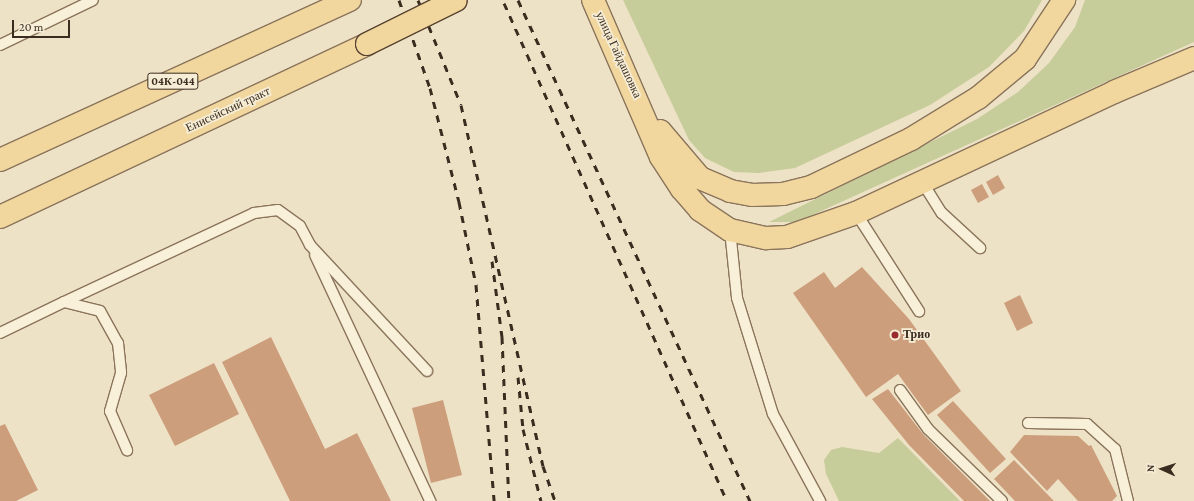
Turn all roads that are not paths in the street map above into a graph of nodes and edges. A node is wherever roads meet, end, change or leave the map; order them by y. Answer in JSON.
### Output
{"nodes":[{"id":1,"x":93,"y":0,"type":"edge"},
{"id":2,"x":456,"y":0,"type":"edge"},
{"id":3,"x":593,"y":0,"type":"edge"},
{"id":4,"x":1064,"y":0,"type":"edge"},
{"id":5,"x":348,"y":1,"type":"edge"},
{"id":6,"x":0,"y":45,"type":"edge"},
{"id":7,"x":1194,"y":58,"type":"edge"},
{"id":8,"x":643,"y":110,"type":"junction"},
{"id":9,"x":0,"y":160,"type":"edge"},
{"id":10,"x":922,"y":180,"type":"junction"},
{"id":11,"x":856,"y":213,"type":"junction"},
{"id":12,"x":0,"y":217,"type":"edge"},
{"id":13,"x":730,"y":230,"type":"junction"},
{"id":14,"x":310,"y":245,"type":"junction"},
{"id":15,"x":980,"y":248,"type":"dead end"},
{"id":16,"x":64,"y":302,"type":"junction"},
{"id":17,"x":919,"y":311,"type":"dead end"},
{"id":18,"x":0,"y":333,"type":"edge"},
{"id":19,"x":427,"y":371,"type":"dead end"},
{"id":20,"x":900,"y":390,"type":"dead end"},
{"id":21,"x":1028,"y":423,"type":"dead end"},
{"id":22,"x":127,"y":450,"type":"dead end"},
{"id":23,"x":430,"y":501,"type":"edge"},
{"id":24,"x":820,"y":501,"type":"edge"},
{"id":25,"x":1002,"y":501,"type":"edge"},
{"id":26,"x":1128,"y":501,"type":"edge"}],
"edges":[{"from":1,"to":6,"type":"lane"},
{"from":2,"to":12,"type":"main road","name":"Енисейский тракт","bridge":true},
{"from":3,"to":8,"type":"main road","name":"улица Гайдашовка"},
{"from":4,"to":8,"type":"main road"},
{"from":5,"to":9,"type":"main road","number":"04К-044"},
{"from":7,"to":10,"type":"main road"},
{"from":8,"to":13,"type":"main road"},
{"from":10,"to":11,"type":"main road"},
{"from":10,"to":15,"type":"lane"},
{"from":11,"to":13,"type":"main road"},
{"from":11,"to":17,"type":"lane"},
{"from":13,"to":24,"type":"lane"},
{"from":14,"to":16,"type":"lane"},
{"from":14,"to":19,"type":"lane"},
{"from":14,"to":23,"type":"lane"},
{"from":16,"to":18,"type":"lane"},
{"from":16,"to":22,"type":"lane"},
{"from":20,"to":25,"type":"lane"},
{"from":21,"to":26,"type":"lane"}]}
